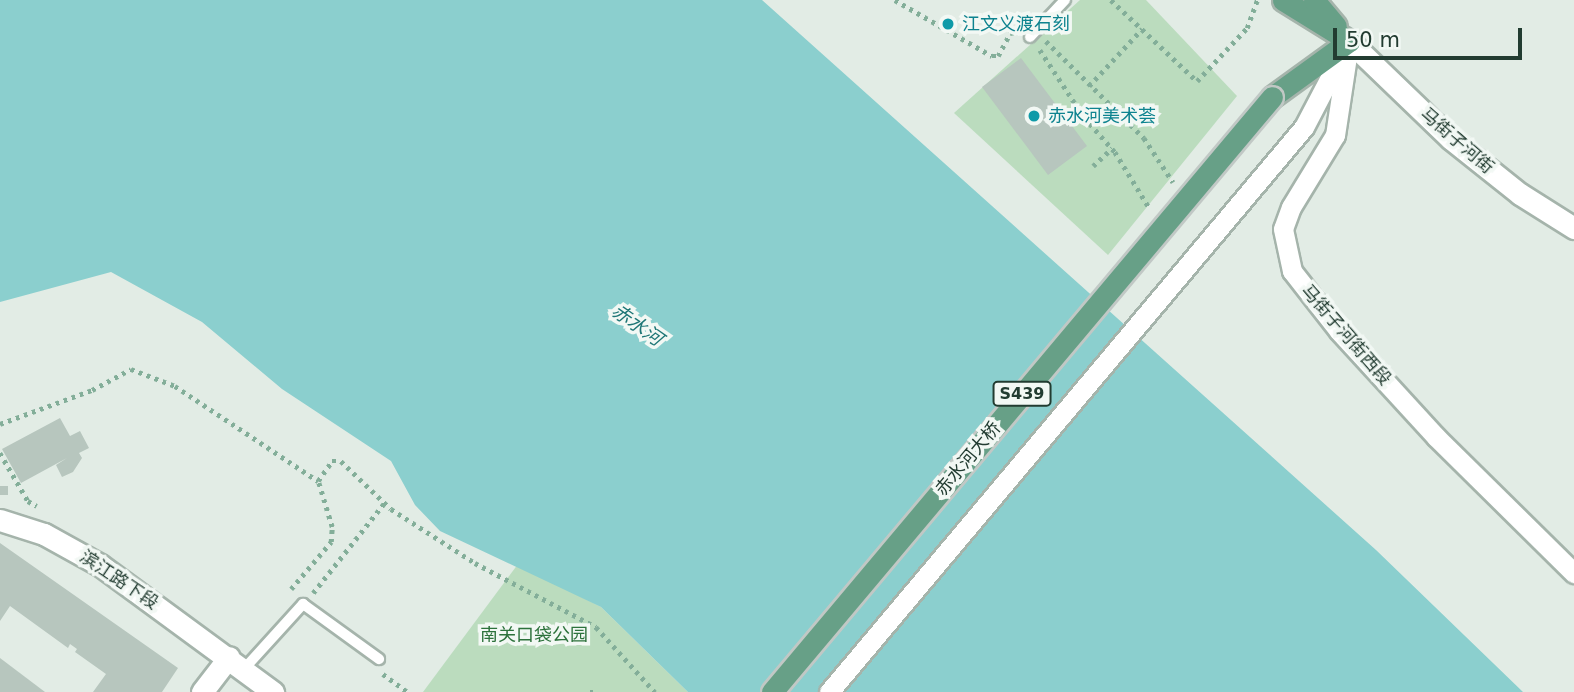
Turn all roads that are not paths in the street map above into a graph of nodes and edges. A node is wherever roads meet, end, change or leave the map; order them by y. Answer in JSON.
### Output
{"nodes":[{"id":1,"x":1065,"y":0,"type":"edge"},
{"id":2,"x":1283,"y":0,"type":"edge"},
{"id":3,"x":1314,"y":0,"type":"edge"},
{"id":4,"x":1033,"y":34,"type":"road end"},
{"id":5,"x":1349,"y":41,"type":"junction"},
{"id":6,"x":1574,"y":228,"type":"edge"},
{"id":7,"x":0,"y":520,"type":"edge"},
{"id":8,"x":1574,"y":573,"type":"edge"},
{"id":9,"x":236,"y":663,"type":"junction"},
{"id":10,"x":376,"y":663,"type":"road end"},
{"id":11,"x":202,"y":692,"type":"edge"},
{"id":12,"x":273,"y":692,"type":"edge"},
{"id":13,"x":772,"y":692,"type":"edge"},
{"id":14,"x":829,"y":692,"type":"edge"}],
"edges":[{"from":1,"to":4,"type":"lane"},
{"from":2,"to":5,"type":"main road"},
{"from":3,"to":5,"type":"main road"},
{"from":5,"to":6,"type":"street","name":"马街子河街"},
{"from":5,"to":8,"type":"street","name":"马街子河街西段"},
{"from":5,"to":13,"type":"main road","name":"赤水河大桥","number":"S439","bridge":true},
{"from":5,"to":14,"type":"street"},
{"from":7,"to":9,"type":"street","name":"滨江路下段"},
{"from":9,"to":10,"type":"lane"},
{"from":9,"to":11,"type":"street"},
{"from":9,"to":12,"type":"street","name":"滨江路下段"}]}
